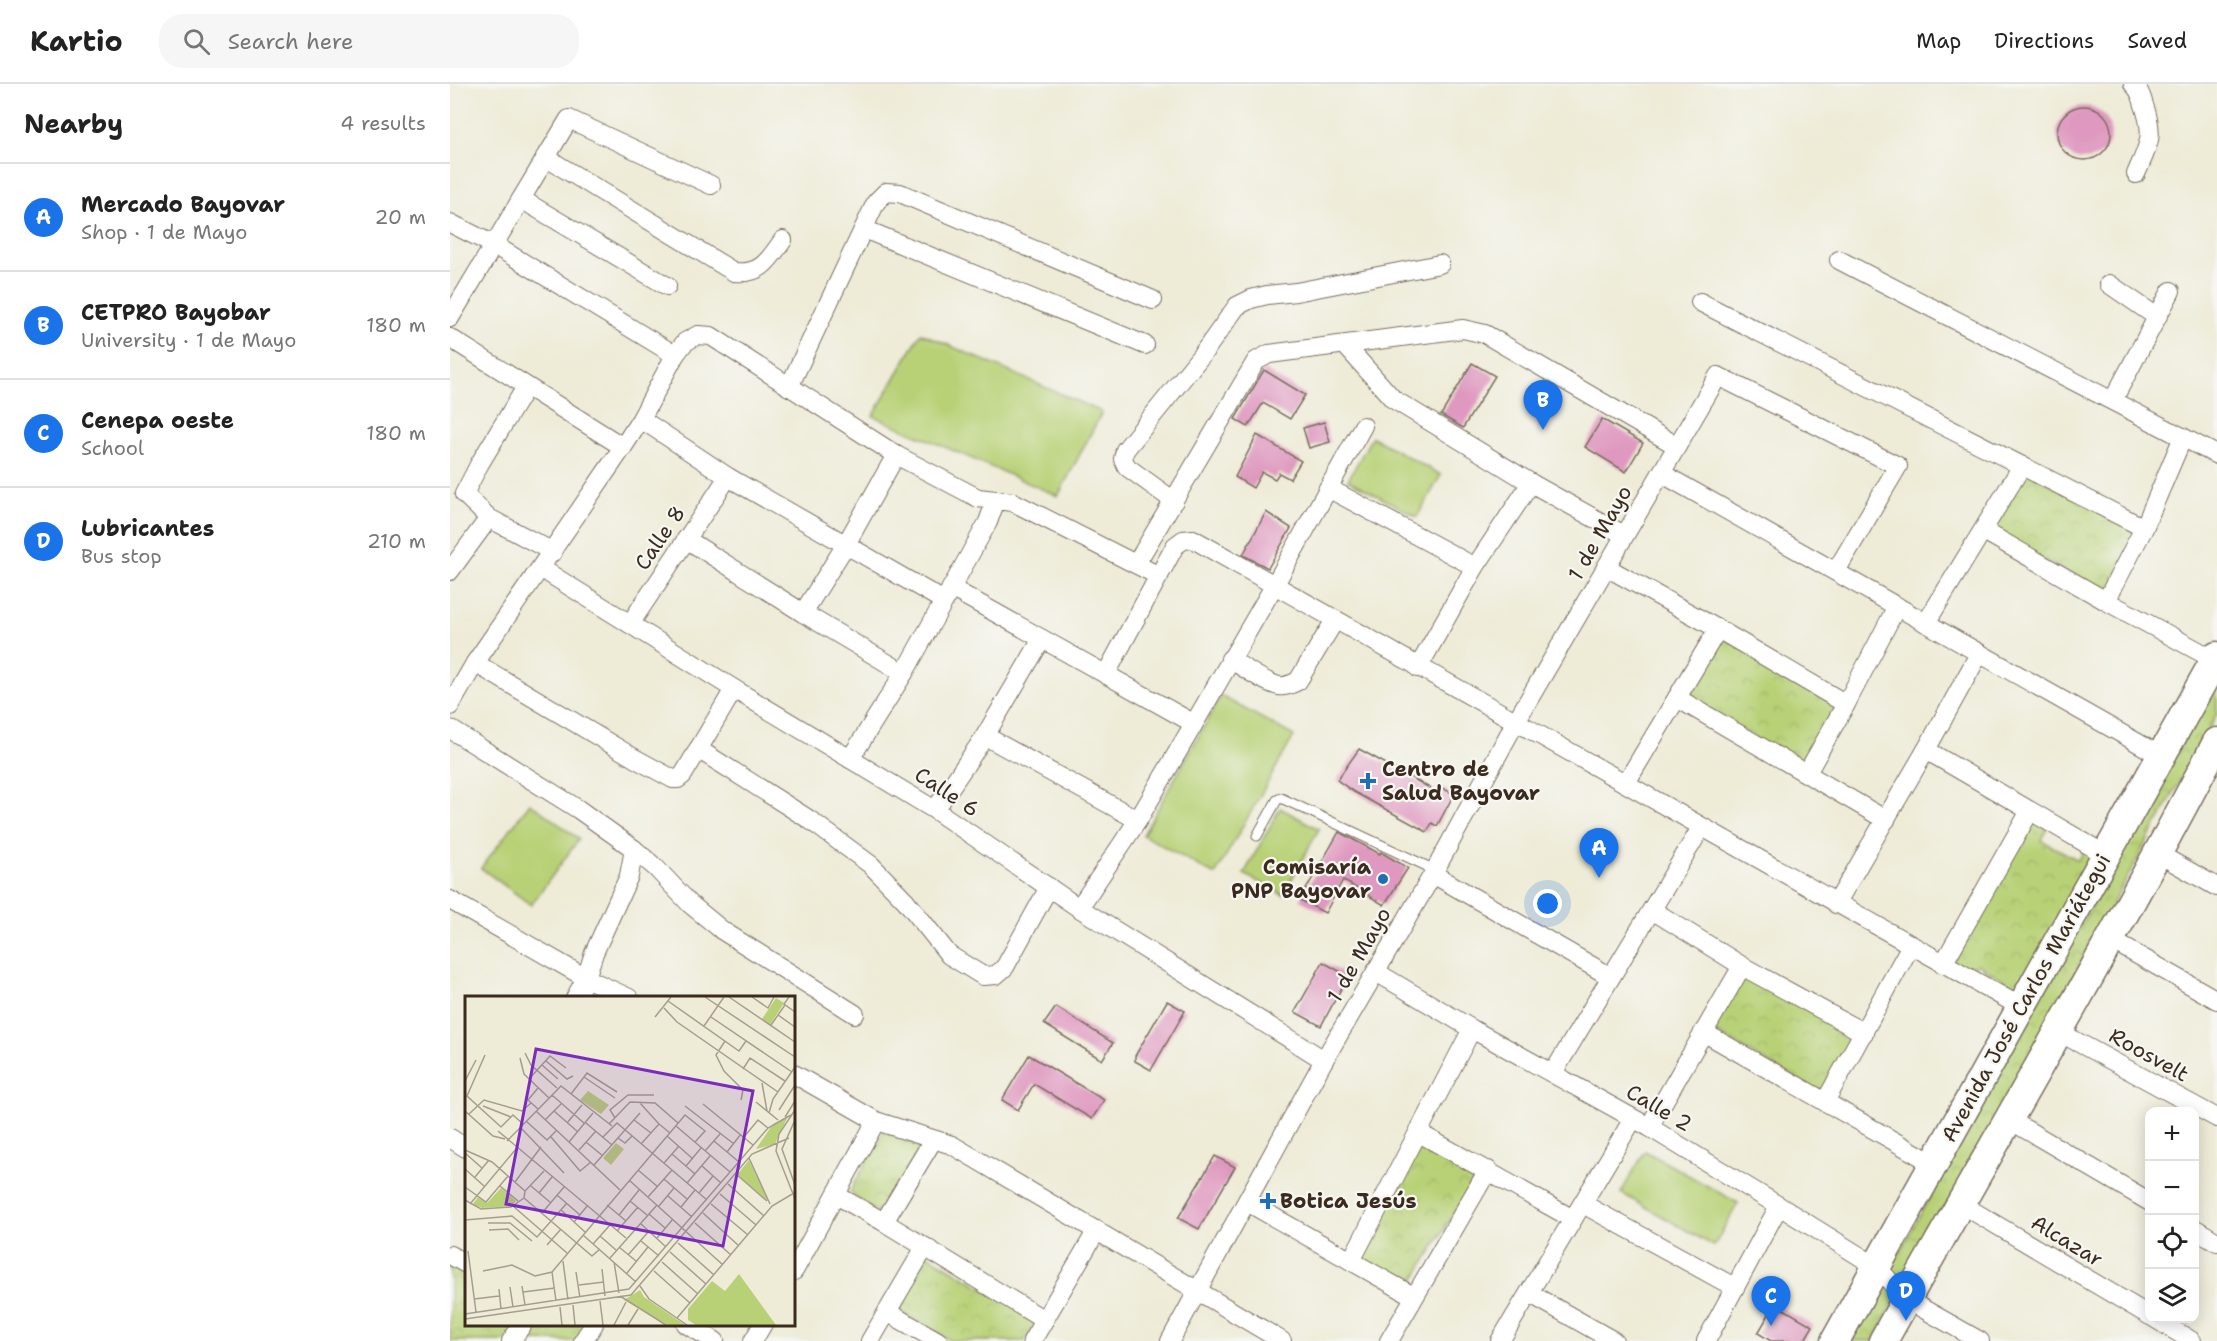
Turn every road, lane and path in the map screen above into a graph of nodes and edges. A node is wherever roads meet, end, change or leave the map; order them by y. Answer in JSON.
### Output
{"nodes":[{"id":1,"x":2133,"y":84,"type":"edge"},
{"id":2,"x":546,"y":157,"type":"junction"},
{"id":3,"x":2136,"y":174,"type":"dead end"},
{"id":4,"x":711,"y":185,"type":"dead end"},
{"id":5,"x":521,"y":199,"type":"junction"},
{"id":6,"x":450,"y":223,"type":"edge"},
{"id":7,"x":864,"y":229,"type":"junction"},
{"id":8,"x":783,"y":240,"type":"dead end"},
{"id":9,"x":494,"y":245,"type":"junction"},
{"id":10,"x":1839,"y":260,"type":"dead end"},
{"id":11,"x":1440,"y":264,"type":"dead end"},
{"id":12,"x":2109,"y":284,"type":"dead end"},
{"id":13,"x":667,"y":286,"type":"dead end"},
{"id":14,"x":2171,"y":291,"type":"dead end"},
{"id":15,"x":1153,"y":300,"type":"dead end"},
{"id":16,"x":1700,"y":302,"type":"dead end"},
{"id":17,"x":2157,"y":317,"type":"junction"},
{"id":18,"x":450,"y":318,"type":"edge"},
{"id":19,"x":450,"y":338,"type":"edge"},
{"id":20,"x":1145,"y":345,"type":"dead end"},
{"id":21,"x":1346,"y":346,"type":"junction"},
{"id":22,"x":675,"y":355,"type":"junction"},
{"id":23,"x":526,"y":387,"type":"junction"},
{"id":24,"x":789,"y":387,"type":"junction"},
{"id":25,"x":2113,"y":400,"type":"junction"},
{"id":26,"x":641,"y":419,"type":"junction"},
{"id":27,"x":1364,"y":426,"type":"dead end"},
{"id":28,"x":2183,"y":437,"type":"junction"},
{"id":29,"x":1677,"y":446,"type":"junction"},
{"id":30,"x":624,"y":447,"type":"junction"},
{"id":31,"x":896,"y":455,"type":"junction"},
{"id":32,"x":2217,"y":455,"type":"edge"},
{"id":33,"x":2022,"y":466,"type":"junction"},
{"id":34,"x":1661,"y":473,"type":"junction"},
{"id":35,"x":728,"y":477,"type":"junction"},
{"id":36,"x":1531,"y":483,"type":"junction"},
{"id":37,"x":1328,"y":488,"type":"junction"},
{"id":38,"x":996,"y":500,"type":"junction"},
{"id":39,"x":1174,"y":501,"type":"junction"},
{"id":40,"x":489,"y":518,"type":"junction"},
{"id":41,"x":2144,"y":528,"type":"junction"},
{"id":42,"x":1983,"y":531,"type":"junction"},
{"id":43,"x":1624,"y":535,"type":"junction"},
{"id":44,"x":686,"y":539,"type":"junction"},
{"id":45,"x":845,"y":546,"type":"junction"},
{"id":46,"x":553,"y":552,"type":"junction"},
{"id":47,"x":1136,"y":564,"type":"junction"},
{"id":48,"x":1474,"y":567,"type":"junction"},
{"id":49,"x":1606,"y":567,"type":"junction"},
{"id":50,"x":542,"y":568,"type":"junction"},
{"id":51,"x":450,"y":571,"type":"edge"},
{"id":52,"x":1836,"y":571,"type":"junction"},
{"id":53,"x":1159,"y":576,"type":"junction"},
{"id":54,"x":1274,"y":586,"type":"junction"},
{"id":55,"x":948,"y":594,"type":"junction"},
{"id":56,"x":2106,"y":601,"type":"junction"},
{"id":57,"x":1897,"y":606,"type":"junction"},
{"id":58,"x":803,"y":613,"type":"junction"},
{"id":59,"x":1335,"y":620,"type":"junction"},
{"id":60,"x":1926,"y":623,"type":"junction"},
{"id":61,"x":630,"y":624,"type":"junction"},
{"id":62,"x":1718,"y":629,"type":"junction"},
{"id":63,"x":1042,"y":639,"type":"junction"},
{"id":64,"x":1979,"y":654,"type":"junction"},
{"id":65,"x":2216,"y":658,"type":"edge"},
{"id":66,"x":1230,"y":659,"type":"junction"},
{"id":67,"x":476,"y":663,"type":"junction"},
{"id":68,"x":1418,"y":668,"type":"junction"},
{"id":69,"x":904,"y":673,"type":"junction"},
{"id":70,"x":1106,"y":674,"type":"junction"},
{"id":71,"x":734,"y":689,"type":"junction"},
{"id":72,"x":453,"y":693,"type":"edge"},
{"id":73,"x":1677,"y":698,"type":"junction"},
{"id":74,"x":1846,"y":704,"type":"junction"},
{"id":75,"x":1193,"y":723,"type":"junction"},
{"id":76,"x":1515,"y":723,"type":"junction"},
{"id":77,"x":450,"y":729,"type":"edge"},
{"id":78,"x":985,"y":736,"type":"junction"},
{"id":79,"x":698,"y":749,"type":"junction"},
{"id":80,"x":1926,"y":750,"type":"junction"},
{"id":81,"x":2161,"y":756,"type":"junction"},
{"id":82,"x":2213,"y":758,"type":"edge"},
{"id":83,"x":850,"y":759,"type":"junction"},
{"id":84,"x":1807,"y":774,"type":"junction"},
{"id":85,"x":1626,"y":783,"type":"junction"},
{"id":86,"x":935,"y":810,"type":"junction"},
{"id":87,"x":2030,"y":811,"type":"junction"},
{"id":88,"x":1138,"y":820,"type":"junction"},
{"id":89,"x":1886,"y":820,"type":"junction"},
{"id":90,"x":1701,"y":828,"type":"junction"},
{"id":91,"x":1257,"y":836,"type":"dead end"},
{"id":92,"x":634,"y":849,"type":"junction"},
{"id":93,"x":2157,"y":853,"type":"junction"},
{"id":94,"x":2106,"y":855,"type":"junction"},
{"id":95,"x":1434,"y":872,"type":"junction"},
{"id":96,"x":1049,"y":887,"type":"junction"},
{"id":97,"x":2217,"y":887,"type":"edge"},
{"id":98,"x":450,"y":900,"type":"edge"},
{"id":99,"x":1836,"y":904,"type":"junction"},
{"id":100,"x":1079,"y":908,"type":"junction"},
{"id":101,"x":1652,"y":910,"type":"junction"},
{"id":102,"x":2111,"y":939,"type":"junction"},
{"id":103,"x":1911,"y":945,"type":"junction"},
{"id":104,"x":1943,"y":964,"type":"junction"},
{"id":105,"x":1742,"y":966,"type":"junction"},
{"id":106,"x":1376,"y":972,"type":"junction"},
{"id":107,"x":1611,"y":977,"type":"junction"},
{"id":108,"x":586,"y":978,"type":"junction"},
{"id":109,"x":576,"y":996,"type":"edge"},
{"id":110,"x":625,"y":996,"type":"edge"},
{"id":111,"x":2217,"y":1000,"type":"edge"},
{"id":112,"x":2020,"y":1007,"type":"junction"},
{"id":113,"x":855,"y":1014,"type":"dead end"},
{"id":114,"x":1472,"y":1029,"type":"junction"},
{"id":115,"x":1703,"y":1032,"type":"junction"},
{"id":116,"x":2059,"y":1032,"type":"junction"},
{"id":117,"x":1864,"y":1033,"type":"junction"},
{"id":118,"x":1324,"y":1060,"type":"junction"},
{"id":119,"x":1553,"y":1073,"type":"junction"},
{"id":120,"x":795,"y":1075,"type":"edge"},
{"id":121,"x":1825,"y":1102,"type":"junction"},
{"id":122,"x":2217,"y":1118,"type":"edge"},
{"id":123,"x":2008,"y":1119,"type":"junction"},
{"id":124,"x":876,"y":1121,"type":"junction"},
{"id":125,"x":1641,"y":1123,"type":"junction"},
{"id":126,"x":1419,"y":1133,"type":"junction"},
{"id":127,"x":450,"y":1138,"type":"edge"},
{"id":128,"x":933,"y":1140,"type":"junction"},
{"id":129,"x":465,"y":1147,"type":"edge"},
{"id":130,"x":1934,"y":1164,"type":"junction"},
{"id":131,"x":1488,"y":1170,"type":"junction"},
{"id":132,"x":836,"y":1195,"type":"junction"},
{"id":133,"x":2145,"y":1199,"type":"edge"},
{"id":134,"x":1246,"y":1202,"type":"junction"},
{"id":135,"x":1961,"y":1204,"type":"junction"},
{"id":136,"x":1779,"y":1206,"type":"junction"},
{"id":137,"x":1578,"y":1211,"type":"junction"},
{"id":138,"x":884,"y":1222,"type":"junction"},
{"id":139,"x":1096,"y":1230,"type":"junction"},
{"id":140,"x":2199,"y":1231,"type":"edge"},
{"id":141,"x":2217,"y":1242,"type":"edge"},
{"id":142,"x":925,"y":1247,"type":"junction"},
{"id":143,"x":450,"y":1255,"type":"edge"},
{"id":144,"x":1351,"y":1261,"type":"junction"},
{"id":145,"x":465,"y":1263,"type":"edge"},
{"id":146,"x":795,"y":1265,"type":"edge"},
{"id":147,"x":1877,"y":1267,"type":"junction"},
{"id":148,"x":1734,"y":1287,"type":"junction"},
{"id":149,"x":1198,"y":1290,"type":"junction"},
{"id":150,"x":1529,"y":1293,"type":"junction"},
{"id":151,"x":1413,"y":1296,"type":"junction"},
{"id":152,"x":1906,"y":1299,"type":"junction"},
{"id":153,"x":887,"y":1312,"type":"junction"},
{"id":154,"x":2145,"y":1313,"type":"edge"},
{"id":155,"x":1044,"y":1320,"type":"junction"},
{"id":156,"x":2162,"y":1323,"type":"edge"},
{"id":157,"x":522,"y":1326,"type":"edge"},
{"id":158,"x":593,"y":1326,"type":"edge"},
{"id":159,"x":689,"y":1326,"type":"edge"},
{"id":160,"x":762,"y":1326,"type":"edge"},
{"id":161,"x":511,"y":1341,"type":"edge"},
{"id":162,"x":583,"y":1341,"type":"edge"},
{"id":163,"x":715,"y":1341,"type":"edge"},
{"id":164,"x":753,"y":1341,"type":"edge"},
{"id":165,"x":870,"y":1341,"type":"edge"},
{"id":166,"x":938,"y":1341,"type":"edge"},
{"id":167,"x":1032,"y":1341,"type":"edge"},
{"id":168,"x":1170,"y":1341,"type":"edge"},
{"id":169,"x":1282,"y":1341,"type":"edge"},
{"id":170,"x":1389,"y":1341,"type":"edge"},
{"id":171,"x":1500,"y":1341,"type":"edge"},
{"id":172,"x":1613,"y":1341,"type":"edge"},
{"id":173,"x":1706,"y":1341,"type":"edge"},
{"id":174,"x":1835,"y":1341,"type":"edge"},
{"id":175,"x":1884,"y":1341,"type":"edge"},
{"id":176,"x":1980,"y":1341,"type":"edge"},
{"id":177,"x":2192,"y":1341,"type":"edge"}],
"edges":[{"from":1,"to":3,"type":"street"},
{"from":2,"to":4,"type":"street"},
{"from":2,"to":5,"type":"street"},
{"from":2,"to":8,"type":"street"},
{"from":5,"to":9,"type":"street"},
{"from":5,"to":13,"type":"street"},
{"from":6,"to":9,"type":"street"},
{"from":7,"to":15,"type":"street"},
{"from":7,"to":20,"type":"street"},
{"from":7,"to":24,"type":"street"},
{"from":9,"to":18,"type":"street"},
{"from":9,"to":22,"type":"street"},
{"from":10,"to":25,"type":"street"},
{"from":11,"to":39,"type":"street"},
{"from":12,"to":17,"type":"street"},
{"from":14,"to":17,"type":"street"},
{"from":16,"to":33,"type":"street"},
{"from":17,"to":25,"type":"street"},
{"from":19,"to":23,"type":"street"},
{"from":21,"to":29,"type":"street"},
{"from":21,"to":36,"type":"street"},
{"from":21,"to":39,"type":"street"},
{"from":22,"to":24,"type":"street"},
{"from":22,"to":26,"type":"street"},
{"from":23,"to":30,"type":"street"},
{"from":23,"to":40,"type":"street"},
{"from":24,"to":31,"type":"street"},
{"from":25,"to":28,"type":"street"},
{"from":26,"to":30,"type":"street"},
{"from":26,"to":35,"type":"street"},
{"from":27,"to":37,"type":"street"},
{"from":28,"to":32,"type":"street"},
{"from":28,"to":41,"type":"street"},
{"from":29,"to":34,"type":"street","name":"1 de Mayo"},
{"from":29,"to":52,"type":"street","name":"1 de Mayo"},
{"from":30,"to":46,"type":"street"},
{"from":31,"to":38,"type":"street"},
{"from":31,"to":45,"type":"street"},
{"from":33,"to":41,"type":"street"},
{"from":33,"to":42,"type":"street"},
{"from":34,"to":43,"type":"street","name":"1 de Mayo"},
{"from":34,"to":52,"type":"street"},
{"from":35,"to":44,"type":"street","name":"Calle 8"},
{"from":35,"to":45,"type":"street"},
{"from":36,"to":43,"type":"street"},
{"from":36,"to":48,"type":"street"},
{"from":37,"to":48,"type":"street"},
{"from":37,"to":54,"type":"street"},
{"from":38,"to":47,"type":"street"},
{"from":38,"to":55,"type":"street"},
{"from":39,"to":47,"type":"street"},
{"from":40,"to":46,"type":"street"},
{"from":40,"to":51,"type":"street"},
{"from":41,"to":56,"type":"street"},
{"from":42,"to":56,"type":"street"},
{"from":42,"to":60,"type":"street"},
{"from":43,"to":49,"type":"street","name":"1 de Mayo"},
{"from":44,"to":58,"type":"street"},
{"from":44,"to":61,"type":"street","name":"Calle 8"},
{"from":45,"to":55,"type":"street"},
{"from":45,"to":58,"type":"street"},
{"from":46,"to":50,"type":"street"},
{"from":47,"to":53,"type":"street"},
{"from":48,"to":68,"type":"street"},
{"from":49,"to":62,"type":"street"},
{"from":49,"to":76,"type":"street","name":"1 de Mayo"},
{"from":50,"to":61,"type":"street","name":"Calle 6"},
{"from":50,"to":67,"type":"street"},
{"from":52,"to":57,"type":"street"},
{"from":53,"to":54,"type":"street"},
{"from":53,"to":70,"type":"street"},
{"from":54,"to":59,"type":"street"},
{"from":54,"to":66,"type":"street"},
{"from":55,"to":63,"type":"street"},
{"from":55,"to":69,"type":"street"},
{"from":56,"to":65,"type":"street"},
{"from":57,"to":60,"type":"street"},
{"from":57,"to":74,"type":"street"},
{"from":58,"to":69,"type":"street"},
{"from":59,"to":66,"type":"street"},
{"from":59,"to":68,"type":"street"},
{"from":60,"to":64,"type":"street"},
{"from":61,"to":71,"type":"street","name":"Calle 6"},
{"from":62,"to":73,"type":"street"},
{"from":62,"to":74,"type":"street"},
{"from":63,"to":70,"type":"street"},
{"from":63,"to":78,"type":"street"},
{"from":64,"to":80,"type":"street"},
{"from":64,"to":81,"type":"street"},
{"from":65,"to":81,"type":"main road","name":"Avenida José Carlos Mariátegui"},
{"from":66,"to":75,"type":"street"},
{"from":67,"to":72,"type":"street"},
{"from":67,"to":79,"type":"street"},
{"from":68,"to":76,"type":"street"},
{"from":69,"to":83,"type":"street"},
{"from":70,"to":75,"type":"street"},
{"from":71,"to":79,"type":"street"},
{"from":71,"to":83,"type":"street","name":"Calle 6"},
{"from":73,"to":84,"type":"street"},
{"from":73,"to":85,"type":"street"},
{"from":74,"to":84,"type":"street"},
{"from":75,"to":88,"type":"street"},
{"from":76,"to":85,"type":"street"},
{"from":76,"to":95,"type":"street","name":"1 de Mayo"},
{"from":77,"to":92,"type":"street"},
{"from":78,"to":86,"type":"street"},
{"from":78,"to":88,"type":"street"},
{"from":79,"to":96,"type":"street"},
{"from":80,"to":87,"type":"street"},
{"from":80,"to":89,"type":"street"},
{"from":81,"to":94,"type":"main road","name":"Avenida José Carlos Mariátegui"},
{"from":82,"to":93,"type":"main road","name":"Avenida José Carlos Mariátegui"},
{"from":83,"to":86,"type":"street","name":"Calle 6"},
{"from":84,"to":89,"type":"street"},
{"from":85,"to":90,"type":"street"},
{"from":86,"to":96,"type":"street","name":"Calle 6"},
{"from":87,"to":94,"type":"street"},
{"from":87,"to":104,"type":"street"},
{"from":88,"to":100,"type":"street"},
{"from":89,"to":99,"type":"street"},
{"from":90,"to":99,"type":"street"},
{"from":90,"to":101,"type":"street"},
{"from":91,"to":95,"type":"lane"},
{"from":92,"to":108,"type":"street"},
{"from":92,"to":113,"type":"street"},
{"from":93,"to":97,"type":"street"},
{"from":93,"to":102,"type":"main road","name":"Avenida José Carlos Mariátegui"},
{"from":94,"to":112,"type":"main road","name":"Avenida José Carlos Mariátegui"},
{"from":95,"to":106,"type":"street","name":"1 de Mayo"},
{"from":95,"to":107,"type":"street"},
{"from":96,"to":100,"type":"street","name":"Calle 6"},
{"from":98,"to":108,"type":"street"},
{"from":99,"to":103,"type":"street"},
{"from":100,"to":118,"type":"street","name":"Calle 6"},
{"from":101,"to":105,"type":"street"},
{"from":101,"to":107,"type":"street"},
{"from":102,"to":111,"type":"street"},
{"from":102,"to":116,"type":"main road","name":"Avenida José Carlos Mariátegui"},
{"from":103,"to":104,"type":"street"},
{"from":103,"to":117,"type":"street"},
{"from":104,"to":112,"type":"street"},
{"from":105,"to":115,"type":"street"},
{"from":105,"to":117,"type":"street"},
{"from":106,"to":114,"type":"street","name":"Calle 2"},
{"from":106,"to":118,"type":"street","name":"1 de Mayo"},
{"from":107,"to":119,"type":"street"},
{"from":108,"to":109,"type":"street"},
{"from":108,"to":110,"type":"street"},
{"from":112,"to":130,"type":"main road","name":"Avenida José Carlos Mariátegui"},
{"from":114,"to":119,"type":"street","name":"Calle 2"},
{"from":114,"to":126,"type":"street"},
{"from":115,"to":121,"type":"street"},
{"from":115,"to":125,"type":"street"},
{"from":116,"to":122,"type":"street","name":"Roosvelt"},
{"from":116,"to":123,"type":"main road","name":"Avenida José Carlos Mariátegui"},
{"from":117,"to":121,"type":"street"},
{"from":118,"to":134,"type":"street","name":"1 de Mayo"},
{"from":119,"to":125,"type":"street","name":"Calle 2"},
{"from":120,"to":124,"type":"street"},
{"from":121,"to":130,"type":"street"},
{"from":123,"to":133,"type":"street"},
{"from":123,"to":135,"type":"main road","name":"Avenida José Carlos Mariátegui"},
{"from":124,"to":128,"type":"street"},
{"from":124,"to":132,"type":"street"},
{"from":125,"to":136,"type":"street","name":"Calle 2"},
{"from":125,"to":137,"type":"street"},
{"from":126,"to":131,"type":"street"},
{"from":126,"to":144,"type":"street"},
{"from":127,"to":129,"type":"street"},
{"from":128,"to":138,"type":"street"},
{"from":128,"to":139,"type":"street"},
{"from":130,"to":147,"type":"main road","name":"Avenida José Carlos Mariátegui"},
{"from":131,"to":137,"type":"street"},
{"from":131,"to":151,"type":"street"},
{"from":132,"to":138,"type":"street"},
{"from":132,"to":146,"type":"street"},
{"from":134,"to":144,"type":"street"},
{"from":134,"to":149,"type":"street","name":"1 de Mayo"},
{"from":135,"to":152,"type":"main road","name":"Avenida José Carlos Mariátegui"},
{"from":135,"to":154,"type":"street","name":"Alcazar"},
{"from":136,"to":147,"type":"street","name":"Calle 2"},
{"from":136,"to":148,"type":"street"},
{"from":137,"to":148,"type":"street"},
{"from":137,"to":150,"type":"street"},
{"from":138,"to":142,"type":"street"},
{"from":139,"to":149,"type":"street"},
{"from":139,"to":155,"type":"street"},
{"from":140,"to":141,"type":"street"},
{"from":142,"to":153,"type":"street"},
{"from":142,"to":155,"type":"street"},
{"from":143,"to":145,"type":"street"},
{"from":144,"to":151,"type":"street"},
{"from":147,"to":152,"type":"street","name":"Calle 2"},
{"from":147,"to":174,"type":"main road","name":"Avenida José Carlos Mariátegui"},
{"from":148,"to":173,"type":"street"},
{"from":149,"to":168,"type":"street","name":"1 de Mayo"},
{"from":149,"to":169,"type":"street"},
{"from":150,"to":171,"type":"street"},
{"from":150,"to":172,"type":"street"},
{"from":151,"to":170,"type":"street"},
{"from":152,"to":175,"type":"main road","name":"Avenida José Carlos Mariátegui"},
{"from":152,"to":176,"type":"street","name":"Calle 2"},
{"from":153,"to":165,"type":"street"},
{"from":153,"to":166,"type":"street"},
{"from":155,"to":167,"type":"street"},
{"from":156,"to":177,"type":"street"},
{"from":157,"to":161,"type":"street"},
{"from":158,"to":162,"type":"street"},
{"from":159,"to":163,"type":"street"},
{"from":160,"to":164,"type":"street"}]}
